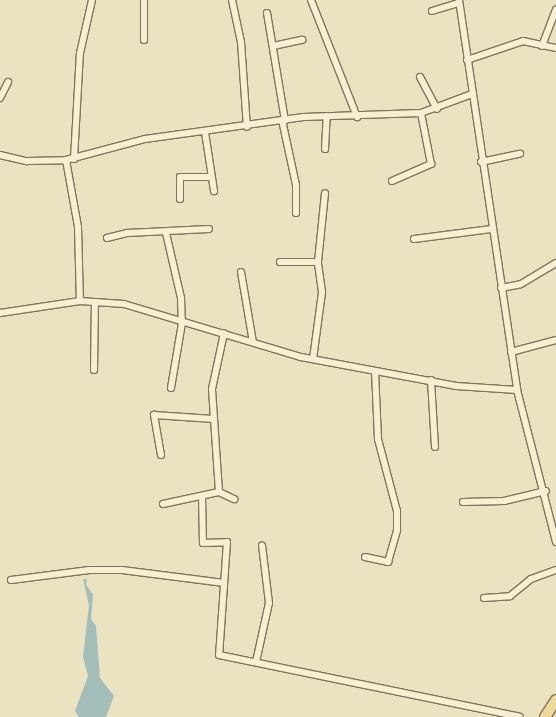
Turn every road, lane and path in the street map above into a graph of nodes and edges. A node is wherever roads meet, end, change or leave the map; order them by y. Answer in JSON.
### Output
{"nodes":[{"id":1,"x":92,"y":0,"type":"edge"},
{"id":2,"x":144,"y":0,"type":"edge"},
{"id":3,"x":232,"y":0,"type":"edge"},
{"id":4,"x":311,"y":0,"type":"edge"},
{"id":5,"x":459,"y":1,"type":"edge"},
{"id":6,"x":556,"y":10,"type":"edge"},
{"id":7,"x":432,"y":11,"type":"dead end"},
{"id":8,"x":267,"y":13,"type":"dead end"},
{"id":9,"x":144,"y":40,"type":"dead end"},
{"id":10,"x":302,"y":40,"type":"dead end"},
{"id":11,"x":273,"y":46,"type":"junction"},
{"id":12,"x":542,"y":46,"type":"junction"},
{"id":13,"x":556,"y":48,"type":"edge"},
{"id":14,"x":467,"y":60,"type":"junction"},
{"id":15,"x":420,"y":77,"type":"dead end"},
{"id":16,"x":8,"y":82,"type":"dead end"},
{"id":17,"x":472,"y":94,"type":"junction"},
{"id":18,"x":0,"y":98,"type":"edge"},
{"id":19,"x":437,"y":109,"type":"junction"},
{"id":20,"x":421,"y":112,"type":"junction"},
{"id":21,"x":327,"y":116,"type":"junction"},
{"id":22,"x":357,"y":117,"type":"junction"},
{"id":23,"x":283,"y":120,"type":"junction"},
{"id":24,"x":247,"y":127,"type":"junction"},
{"id":25,"x":206,"y":132,"type":"junction"},
{"id":26,"x":325,"y":149,"type":"dead end"},
{"id":27,"x":520,"y":154,"type":"dead end"},
{"id":28,"x":0,"y":155,"type":"edge"},
{"id":29,"x":74,"y":159,"type":"junction"},
{"id":30,"x":66,"y":160,"type":"junction"},
{"id":31,"x":481,"y":162,"type":"junction"},
{"id":32,"x":212,"y":177,"type":"junction"},
{"id":33,"x":392,"y":181,"type":"dead end"},
{"id":34,"x":214,"y":191,"type":"dead end"},
{"id":35,"x":325,"y":193,"type":"dead end"},
{"id":36,"x":180,"y":198,"type":"dead end"},
{"id":37,"x":296,"y":213,"type":"dead end"},
{"id":38,"x":209,"y":229,"type":"dead end"},
{"id":39,"x":491,"y":229,"type":"junction"},
{"id":40,"x":166,"y":233,"type":"junction"},
{"id":41,"x":107,"y":238,"type":"dead end"},
{"id":42,"x":414,"y":239,"type":"dead end"},
{"id":43,"x":280,"y":262,"type":"dead end"},
{"id":44,"x":318,"y":262,"type":"junction"},
{"id":45,"x":556,"y":263,"type":"edge"},
{"id":46,"x":241,"y":272,"type":"dead end"},
{"id":47,"x":501,"y":288,"type":"junction"},
{"id":48,"x":80,"y":301,"type":"junction"},
{"id":49,"x":95,"y":302,"type":"junction"},
{"id":50,"x":0,"y":313,"type":"edge"},
{"id":51,"x":182,"y":323,"type":"junction"},
{"id":52,"x":224,"y":333,"type":"junction"},
{"id":53,"x":556,"y":340,"type":"edge"},
{"id":54,"x":253,"y":342,"type":"junction"},
{"id":55,"x":511,"y":352,"type":"junction"},
{"id":56,"x":313,"y":359,"type":"junction"},
{"id":57,"x":94,"y":370,"type":"dead end"},
{"id":58,"x":375,"y":371,"type":"junction"},
{"id":59,"x":431,"y":380,"type":"junction"},
{"id":60,"x":171,"y":388,"type":"dead end"},
{"id":61,"x":517,"y":390,"type":"junction"},
{"id":62,"x":214,"y":420,"type":"junction"},
{"id":63,"x":435,"y":447,"type":"dead end"},
{"id":64,"x":161,"y":455,"type":"dead end"},
{"id":65,"x":546,"y":491,"type":"junction"},
{"id":66,"x":219,"y":492,"type":"junction"},
{"id":67,"x":202,"y":496,"type":"junction"},
{"id":68,"x":234,"y":499,"type":"dead end"},
{"id":69,"x":463,"y":502,"type":"dead end"},
{"id":70,"x":163,"y":504,"type":"dead end"},
{"id":71,"x":556,"y":542,"type":"edge"},
{"id":72,"x":262,"y":545,"type":"dead end"},
{"id":73,"x":365,"y":557,"type":"dead end"},
{"id":74,"x":556,"y":570,"type":"edge"},
{"id":75,"x":11,"y":580,"type":"dead end"},
{"id":76,"x":224,"y":583,"type":"junction"},
{"id":77,"x":484,"y":598,"type":"dead end"},
{"id":78,"x":256,"y":662,"type":"junction"},
{"id":79,"x":556,"y":700,"type":"edge"},
{"id":80,"x":520,"y":717,"type":"edge"},
{"id":81,"x":545,"y":717,"type":"edge"}],
"edges":[{"from":1,"to":29,"type":"street"},
{"from":2,"to":9,"type":"street"},
{"from":3,"to":24,"type":"street"},
{"from":4,"to":22,"type":"street"},
{"from":5,"to":7,"type":"street"},
{"from":5,"to":14,"type":"street"},
{"from":6,"to":12,"type":"street"},
{"from":8,"to":11,"type":"street"},
{"from":10,"to":11,"type":"street"},
{"from":11,"to":23,"type":"street"},
{"from":12,"to":13,"type":"street"},
{"from":12,"to":14,"type":"street"},
{"from":14,"to":17,"type":"street"},
{"from":15,"to":19,"type":"street"},
{"from":16,"to":18,"type":"street"},
{"from":17,"to":19,"type":"street"},
{"from":17,"to":31,"type":"street"},
{"from":19,"to":20,"type":"street"},
{"from":20,"to":22,"type":"street"},
{"from":20,"to":33,"type":"street"},
{"from":21,"to":22,"type":"street"},
{"from":21,"to":23,"type":"street"},
{"from":21,"to":26,"type":"street"},
{"from":23,"to":24,"type":"street"},
{"from":23,"to":37,"type":"street"},
{"from":24,"to":25,"type":"street"},
{"from":25,"to":29,"type":"street"},
{"from":25,"to":32,"type":"street"},
{"from":27,"to":31,"type":"street"},
{"from":28,"to":30,"type":"street"},
{"from":29,"to":30,"type":"street"},
{"from":30,"to":48,"type":"street"},
{"from":31,"to":39,"type":"street"},
{"from":32,"to":34,"type":"street"},
{"from":32,"to":36,"type":"street"},
{"from":35,"to":44,"type":"street"},
{"from":38,"to":40,"type":"street"},
{"from":39,"to":42,"type":"street"},
{"from":39,"to":47,"type":"street"},
{"from":40,"to":41,"type":"street"},
{"from":40,"to":51,"type":"street"},
{"from":43,"to":44,"type":"street"},
{"from":44,"to":56,"type":"street"},
{"from":45,"to":47,"type":"street"},
{"from":46,"to":54,"type":"street"},
{"from":47,"to":55,"type":"street"},
{"from":48,"to":49,"type":"street"},
{"from":48,"to":50,"type":"street"},
{"from":49,"to":51,"type":"street"},
{"from":49,"to":57,"type":"street"},
{"from":51,"to":52,"type":"street"},
{"from":51,"to":60,"type":"street"},
{"from":52,"to":54,"type":"street"},
{"from":52,"to":62,"type":"street"},
{"from":53,"to":55,"type":"street"},
{"from":54,"to":56,"type":"street"},
{"from":55,"to":61,"type":"street"},
{"from":56,"to":58,"type":"street"},
{"from":58,"to":59,"type":"street"},
{"from":58,"to":73,"type":"street"},
{"from":59,"to":61,"type":"street"},
{"from":59,"to":63,"type":"street"},
{"from":61,"to":65,"type":"street"},
{"from":62,"to":64,"type":"street"},
{"from":62,"to":66,"type":"street"},
{"from":65,"to":69,"type":"street"},
{"from":65,"to":71,"type":"street"},
{"from":66,"to":67,"type":"street"},
{"from":66,"to":68,"type":"street"},
{"from":67,"to":70,"type":"street"},
{"from":67,"to":76,"type":"street"},
{"from":72,"to":78,"type":"street"},
{"from":74,"to":77,"type":"street"},
{"from":75,"to":76,"type":"street"},
{"from":76,"to":78,"type":"street"},
{"from":78,"to":80,"type":"street"},
{"from":79,"to":81,"type":"main road"}]}
